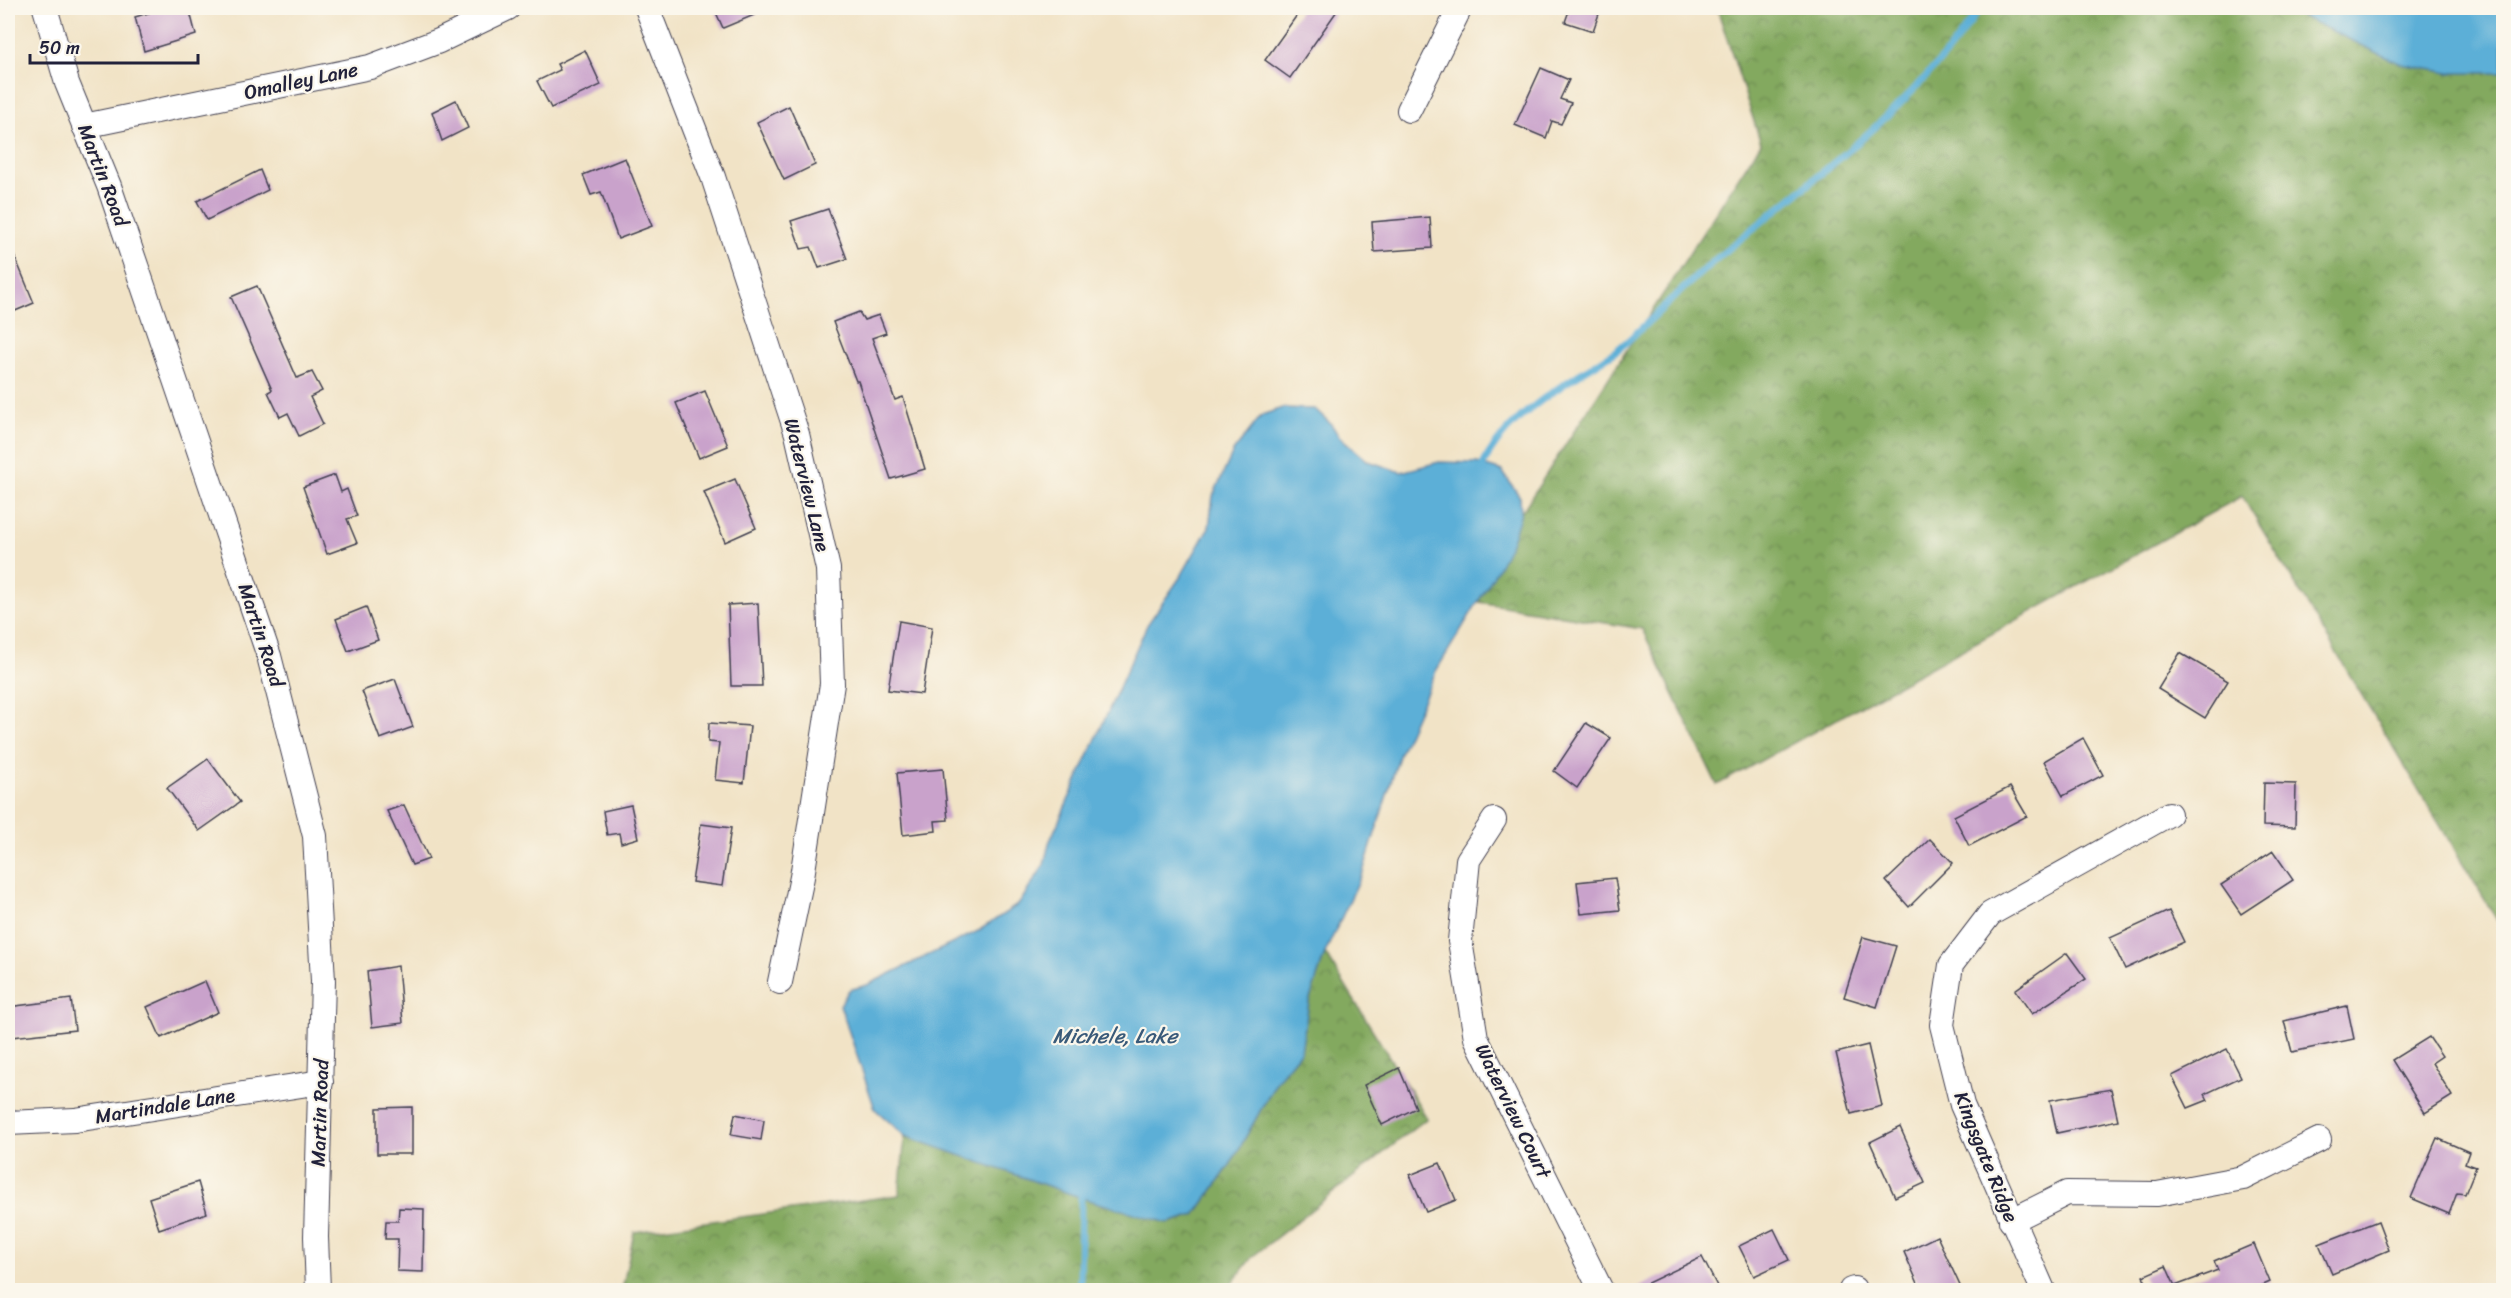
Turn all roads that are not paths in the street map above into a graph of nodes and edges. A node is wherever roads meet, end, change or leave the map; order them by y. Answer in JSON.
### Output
{"nodes":[{"id":1,"x":45,"y":8,"type":"edge"},
{"id":2,"x":508,"y":8,"type":"edge"},
{"id":3,"x":648,"y":8,"type":"edge"},
{"id":4,"x":1460,"y":8,"type":"edge"},
{"id":5,"x":1409,"y":110,"type":"dead end"},
{"id":6,"x":84,"y":126,"type":"junction"},
{"id":7,"x":2169,"y":814,"type":"dead end"},
{"id":8,"x":1494,"y":820,"type":"dead end"},
{"id":9,"x":780,"y":982,"type":"dead end"},
{"id":10,"x":321,"y":1082,"type":"junction"},
{"id":11,"x":8,"y":1123,"type":"edge"},
{"id":12,"x":2319,"y":1140,"type":"dead end"},
{"id":13,"x":2011,"y":1221,"type":"junction"},
{"id":14,"x":318,"y":1290,"type":"edge"},
{"id":15,"x":1601,"y":1290,"type":"edge"},
{"id":16,"x":2043,"y":1290,"type":"edge"}],
"edges":[{"from":1,"to":6,"type":"street","name":"Martin Road"},
{"from":2,"to":6,"type":"street","name":"Omalley Lane"},
{"from":3,"to":9,"type":"street","name":"Waterview Lane"},
{"from":4,"to":5,"type":"street"},
{"from":6,"to":10,"type":"street","name":"Martin Road"},
{"from":7,"to":13,"type":"street","name":"Kingsgate Ridge"},
{"from":8,"to":15,"type":"street","name":"Waterview Court"},
{"from":10,"to":11,"type":"street","name":"Martindale Lane"},
{"from":10,"to":14,"type":"street","name":"Martin Road"},
{"from":12,"to":13,"type":"street"},
{"from":13,"to":16,"type":"street","name":"Kingsgate Ridge"}]}
